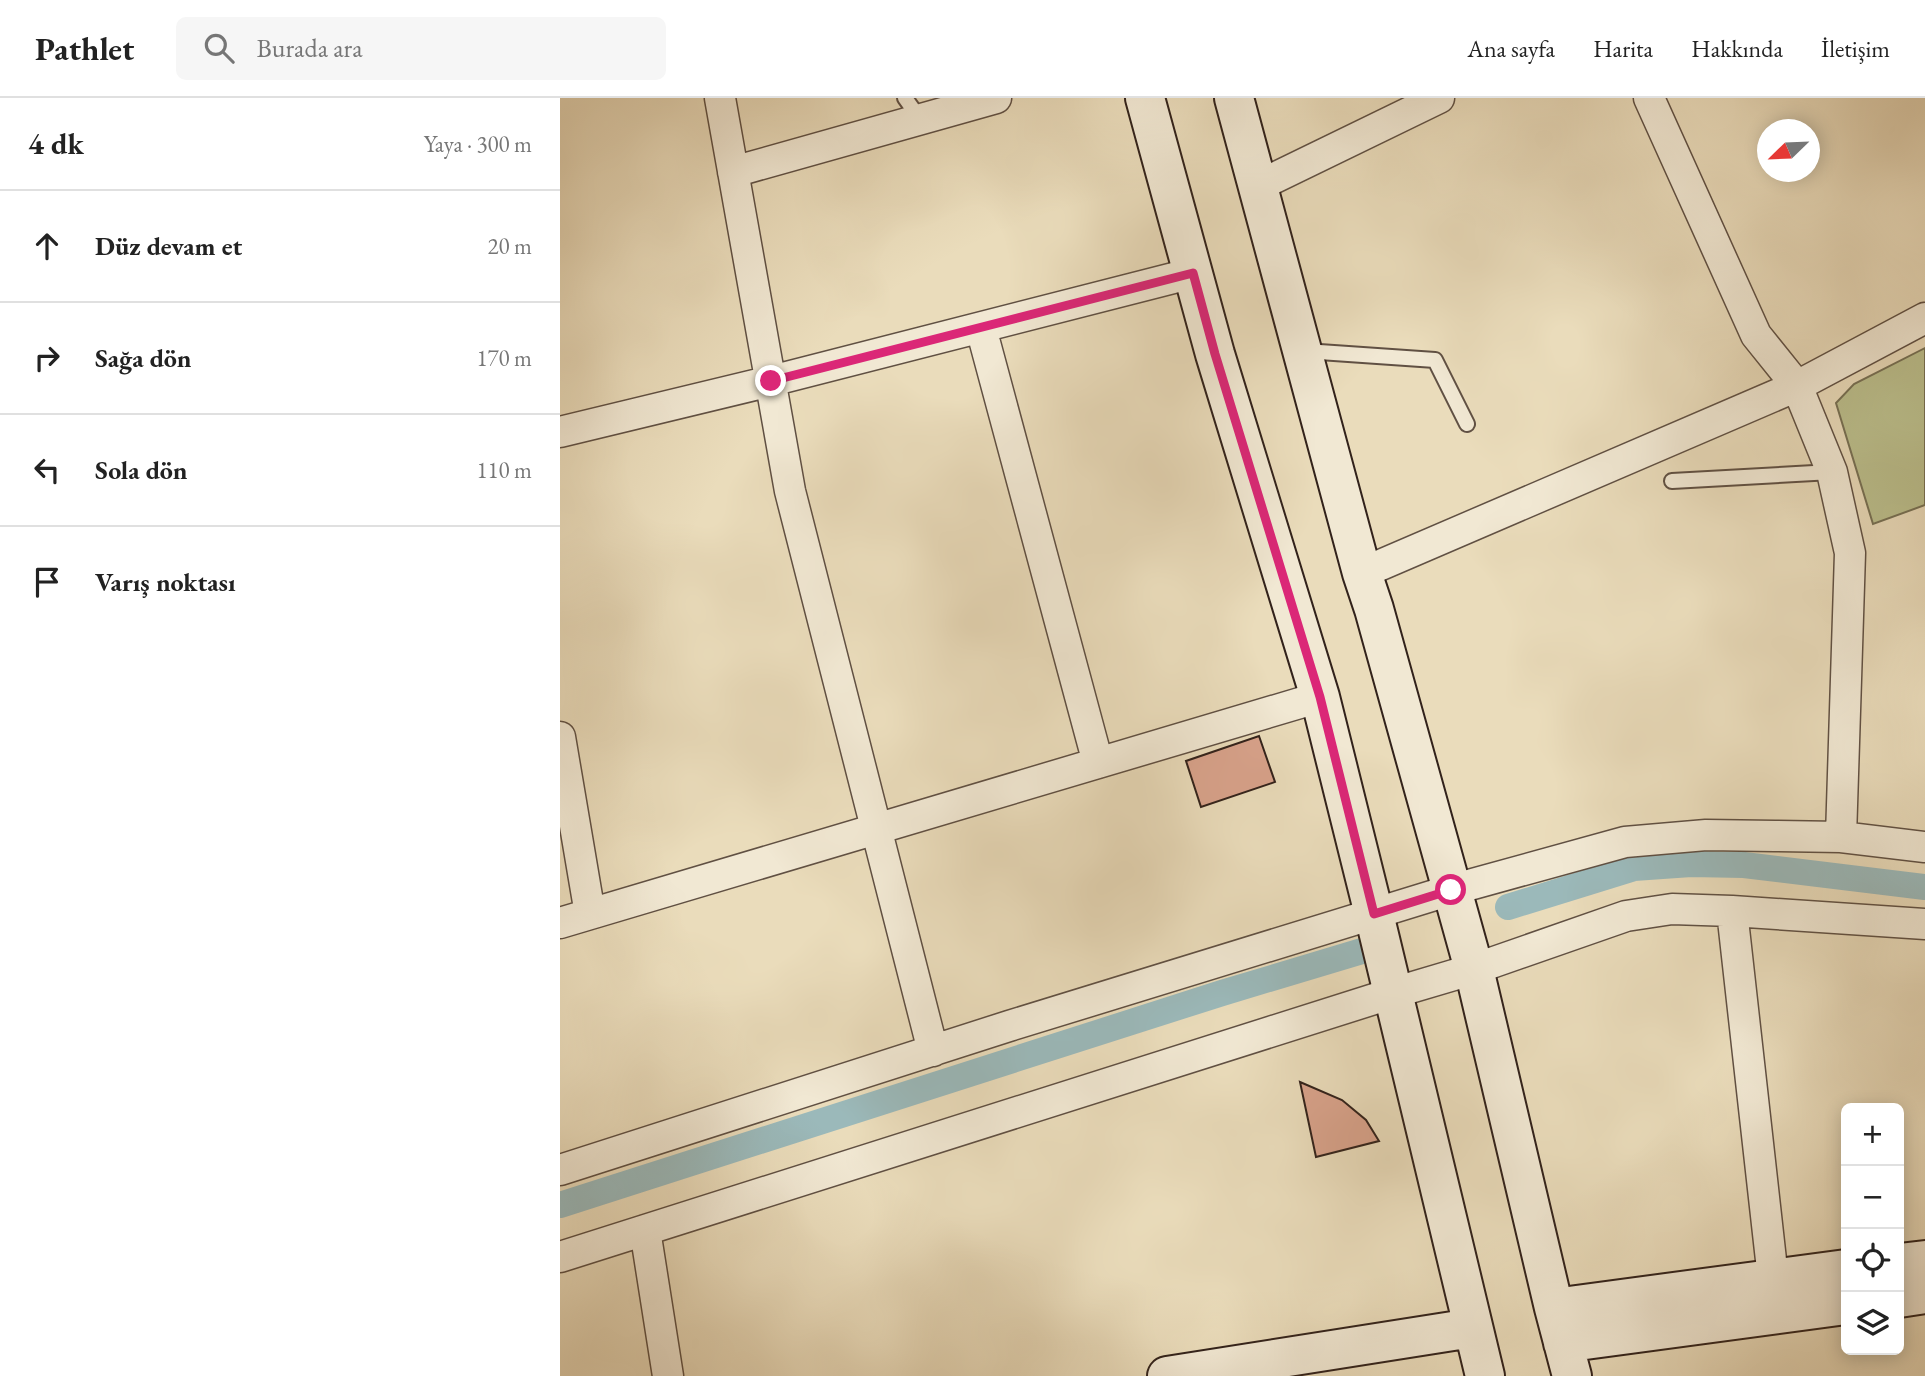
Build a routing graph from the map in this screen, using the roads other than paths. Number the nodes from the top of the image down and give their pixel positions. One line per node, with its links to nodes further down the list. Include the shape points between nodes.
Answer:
1 (720, 98): 8 (street)
2 (996, 98): 7 (street)
3 (1145, 98): 10 (street)
4 (1234, 98): 9 (street)
5 (1439, 98): 9 (street)
6 (1649, 98): 15 (street, via 1756,335)
7 (912, 108): 8 (street)
8 (733, 172): 14 (street)
9 (1258, 186): 13 (street)
10 (1193, 273): 12 (street); 21 (street)
11 (1925, 318): 15 (street)
12 (981, 328): 14 (street); 23 (street)
13 (1302, 351): 16 (lane, via 1435,360); 20 (street)
14 (771, 381): 17 (street); 24 (street, via 790,491)
15 (1797, 386): 18 (street); 20 (street)
16 (1467, 424)
17 (560, 432)
18 (1832, 472): 19 (lane); 25 (street, via 1850,553)
19 (1672, 481)
20 (1362, 573): 27 (street)
21 (1320, 697): 23 (street); 30 (street)
22 (560, 737): 29 (street)
23 (1098, 764): 24 (street)
24 (877, 829): 29 (street); 35 (street)
25 (1840, 836): 26 (street); 27 (street, via 1706,835 1625,842)
26 (1925, 847)
27 (1451, 890): 30 (street); 33 (street)
28 (1732, 911): 32 (street); 33 (street, via 1672,909 1626,916); 42 (street)
29 (590, 914): 31 (street)
30 (1374, 914): 34 (street); 35 (street)
31 (560, 923)
32 (1925, 924)
33 (1474, 969): 34 (street); 47 (street)
34 (1393, 993): 37 (street); 46 (street)
35 (933, 1051): 36 (street)
36 (560, 1169)
37 (645, 1230): 38 (street); 49 (street)
38 (560, 1257)
39 (1925, 1260): 40 (street)
40 (1904, 1262)
41 (1841, 1270): 42 (street)
42 (1773, 1278): 47 (street)
43 (1925, 1294): 44 (street)
44 (1904, 1297)
45 (1841, 1306): 47 (street)
46 (1472, 1328): 48 (street); 50 (street)
47 (1563, 1342)
48 (1473, 1374)
49 (668, 1376)
50 (1167, 1376)

